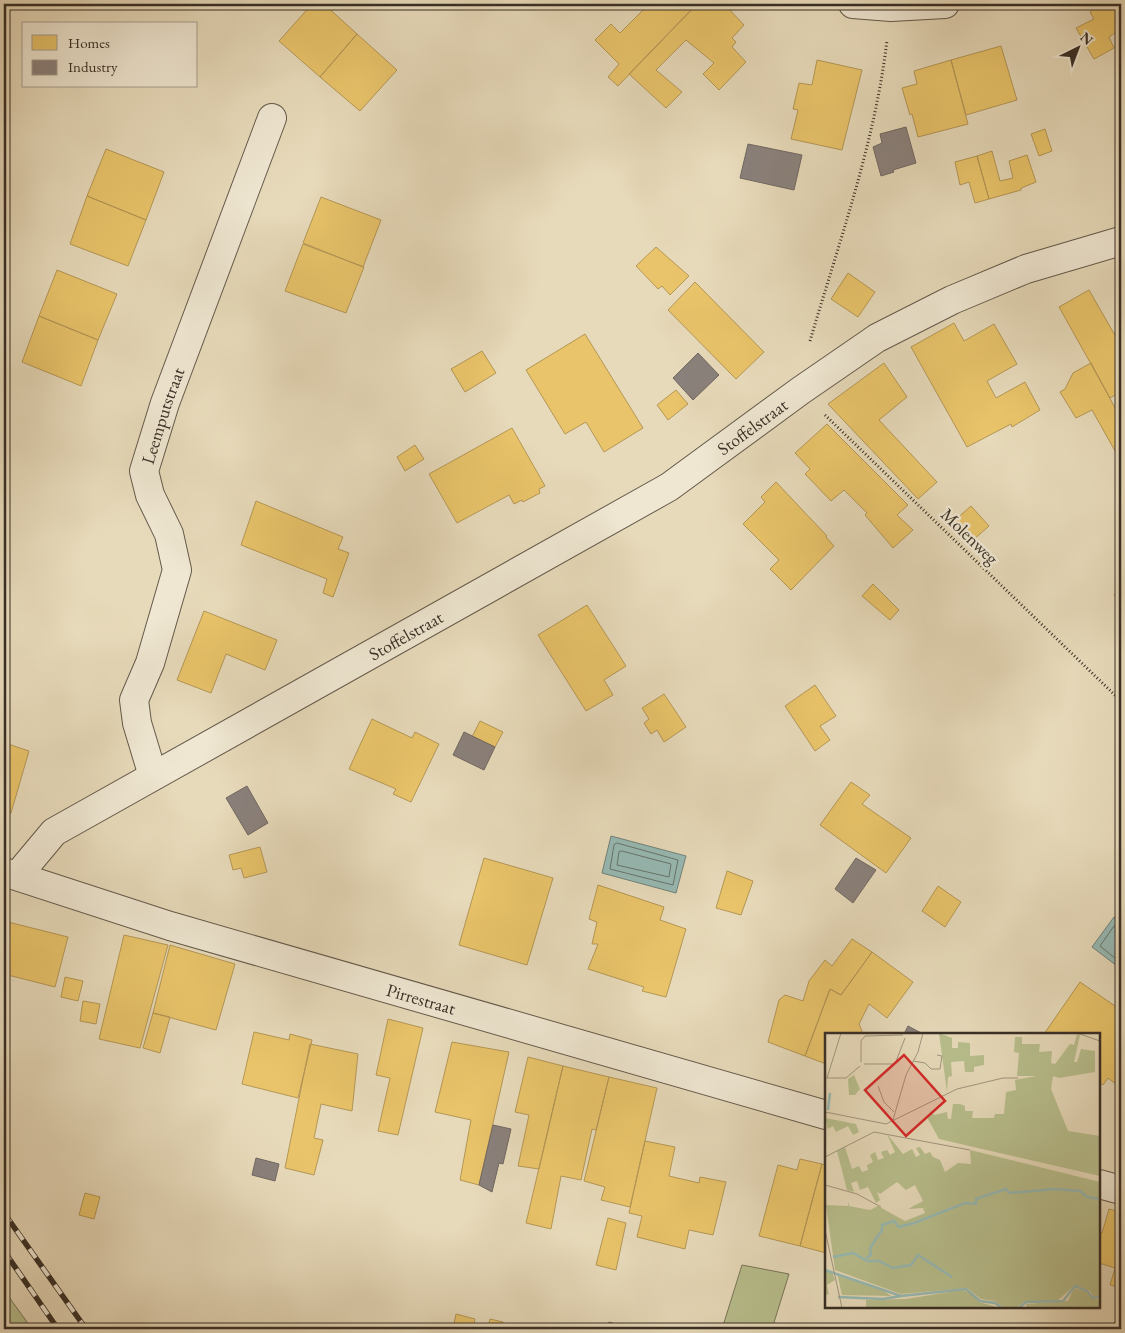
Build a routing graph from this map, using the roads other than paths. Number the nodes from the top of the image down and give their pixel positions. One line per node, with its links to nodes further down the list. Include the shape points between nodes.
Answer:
1 (853, 4): 2 (street, via 891,7)
2 (945, 4)
3 (272, 118): 5 (street, Leemputstraat, via 165,403 144,471 150,495 169,534 177,570 150,663 134,700 137,723)
4 (1121, 241): 5 (street, Stoffelstraat, via 1026,269 952,300 877,338 669,487)
5 (154, 776): 6 (street, Stoffelstraat, via 54,832)
6 (11, 873): 7 (street, Pirrestraat, via 170,926)
7 (825, 1115)
8 (1100, 1184): 9 (street)
9 (1121, 1190)

